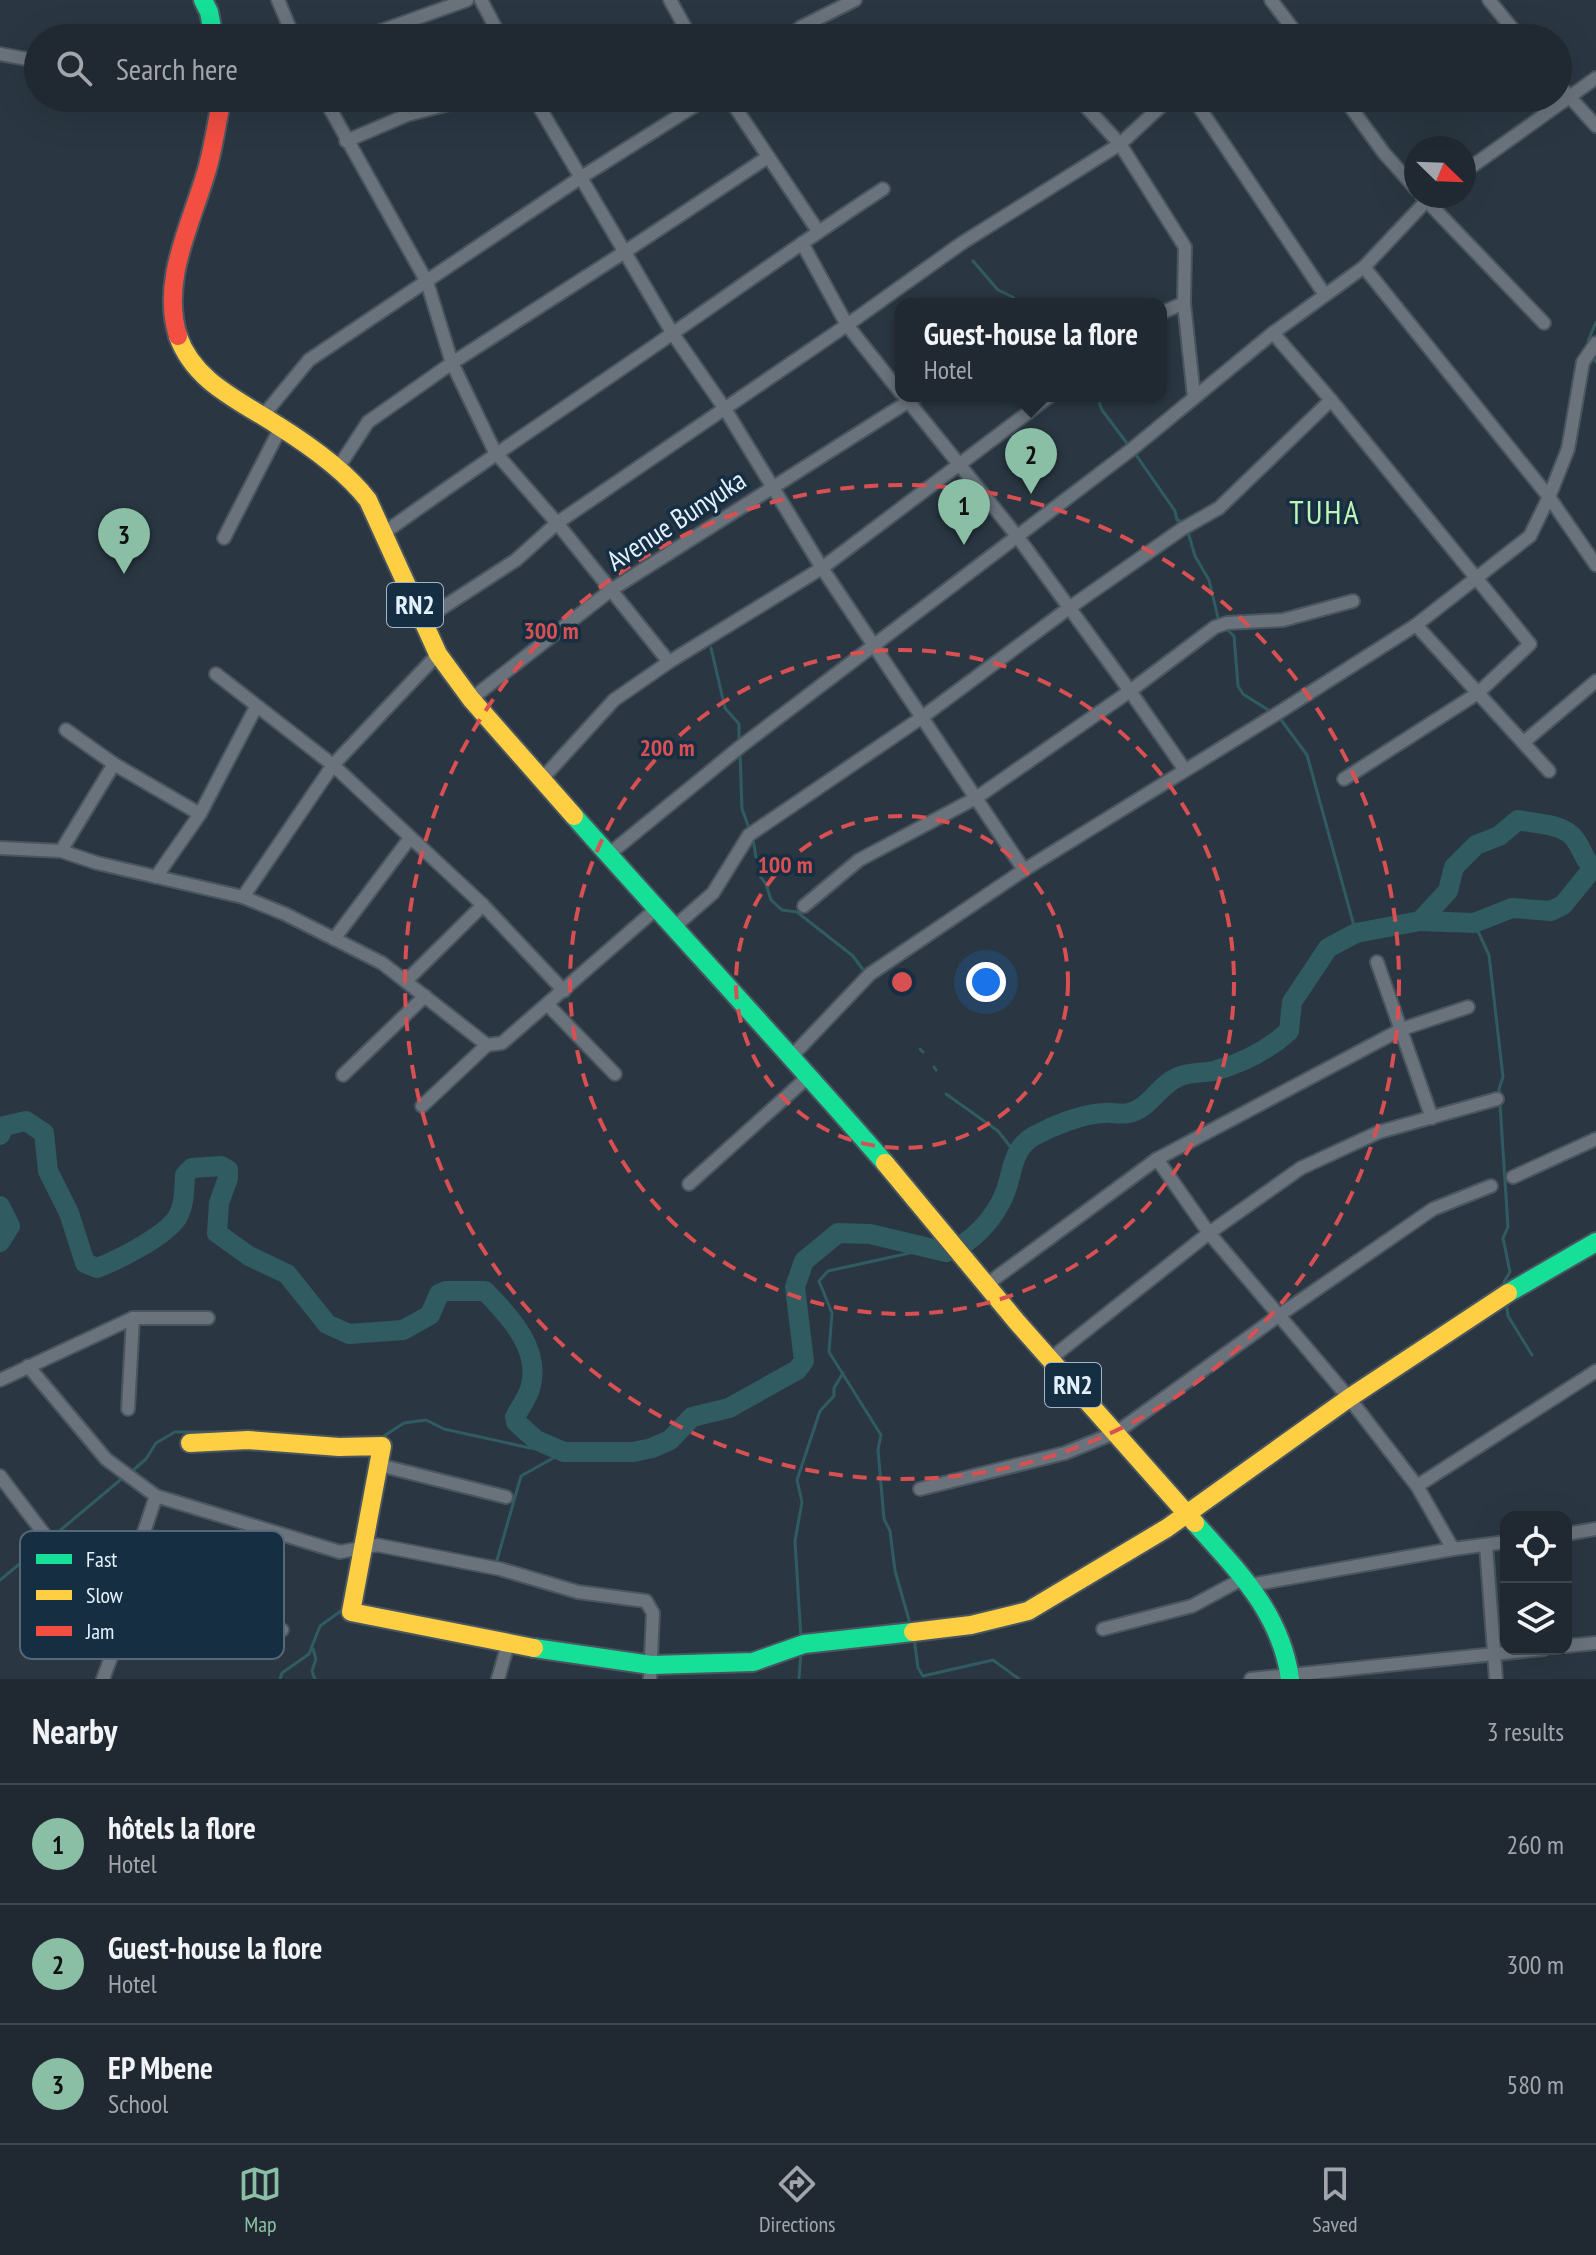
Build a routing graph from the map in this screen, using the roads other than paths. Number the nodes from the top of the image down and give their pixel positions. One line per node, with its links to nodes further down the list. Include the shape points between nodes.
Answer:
1 (203, 0): 9 (main road)
2 (278, 0): 10 (street)
3 (467, 0): 11 (street)
4 (481, 0): 12 (street)
5 (670, 0): 13 (street)
6 (855, 0): 14 (street)
7 (1271, 0): 15 (street)
8 (1489, 0): 16 (street)
9 (211, 24)
10 (288, 24)
11 (400, 24)
12 (494, 24)
13 (683, 24)
14 (807, 24)
15 (1289, 24)
16 (1509, 24)
17 (0, 54): 18 (street)
18 (24, 58)
19 (1596, 78): 20 (street)
20 (1572, 93)
21 (1572, 100): 33 (street)
22 (219, 112): 64 (main road, RN2, via 173,280 172,318 190,361 207,381)
23 (331, 112): 34 (street)
24 (418, 112): 34 (street)
25 (542, 112): 39 (street)
26 (685, 112): 39 (street)
27 (738, 112): 36 (street)
28 (1091, 112): 35 (street)
29 (1155, 112): 35 (street)
30 (1202, 112): 48 (street)
31 (1354, 112): 38 (street)
32 (1546, 112): 37 (street)
33 (1596, 126)
34 (346, 141): 47 (street)
35 (1120, 144): 49 (street, via 1185,247); 52 (street, via 962,243)
36 (768, 157): 43 (street); 45 (street)
37 (1476, 163)
38 (1404, 176)
39 (580, 178): 45 (street); 47 (street)
40 (883, 189): 43 (street)
41 (1416, 208): 46 (street)
42 (1436, 208): 51 (street)
43 (818, 231): 44 (street)
44 (802, 243): 52 (street); 54 (street)
45 (623, 253): 54 (street); 56 (street)
46 (1364, 267): 48 (street); 70 (street)
47 (427, 282): 56 (street); 64 (street, via 309,360)
48 (1325, 295): 53 (street)
49 (1184, 303): 50 (street); 58 (street)
50 (1167, 310)
51 (1544, 323)
52 (847, 325): 57 (street); 63 (street)
53 (1273, 333): 58 (street); 59 (street)
54 (673, 334): 63 (street); 66 (street)
55 (1596, 343): 70 (street, via 1583,362 1568,449)
56 (452, 363): 66 (street); 68 (street, via 368,422)
57 (895, 383)
58 (1194, 397): 73 (street)
59 (1331, 400): 77 (street); 80 (street, via 1219,508)
60 (899, 402): 69 (street, Avenue Bunyuka)
61 (911, 402): 67 (street)
62 (1042, 402): 67 (street)
63 (725, 409): 69 (street); 71 (street)
64 (262, 417): 65 (main road, RN2)
65 (281, 427): 68 (main road, RN2); 74 (street)
66 (495, 452): 71 (street); 72 (street)
67 (959, 465): 73 (street); 76 (street)
68 (338, 468): 72 (main road, RN2, via 368,500)
69 (773, 486): 76 (street); 78 (street, Avenue Bunyuka)
70 (1549, 497): 75 (street); 77 (street, via 1530,536)
71 (557, 523): 78 (street); 81 (street, via 516,560)
72 (384, 533): 81 (main road, RN2)
73 (1017, 536): 80 (street); 83 (street)
74 (224, 538)
75 (1596, 565)
76 (822, 568): 83 (street); 85 (street)
77 (1477, 579): 82 (street); 89 (street, via 1530,644)
78 (611, 590): 85 (street); 90 (street, Avenue Bunyuka)
79 (1353, 601): 88 (street, via 1283,620 1221,625)
80 (1069, 608): 88 (street); 92 (street)
81 (422, 621): 84 (main road, RN2)
82 (1416, 625): 89 (street); 97 (street)
83 (874, 646): 92 (street); 106 (street)
84 (438, 654): 90 (main road, RN2); 96 (street)
85 (669, 662): 99 (street, via 614,700)
86 (216, 674): 91 (street)
87 (1596, 681): 94 (street)
88 (1130, 691): 97 (street); 101 (street)
89 (1478, 693): 94 (street); 100 (street)
90 (471, 699): 99 (main road, RN2)
91 (256, 707): 96 (street); 102 (street)
92 (921, 718): 101 (street); 113 (street, via 752,835 713,893)
93 (66, 730): 95 (street)
94 (1524, 742): 98 (street)
95 (114, 764): 102 (street); 105 (street)
96 (333, 765): 103 (street); 109 (street)
97 (1185, 770): 107 (street)
98 (1549, 771)
99 (542, 779): 106 (main road, RN2)
100 (1344, 779)
101 (976, 798): 107 (street); 111 (street, via 859,860)
102 (200, 814): 108 (street)
103 (410, 838): 110 (street); 114 (street)
104 (0, 848): 105 (street)
105 (61, 851): 108 (street)
106 (608, 855): 112 (main road, RN2)
107 (1024, 870): 123 (street, via 870,974)
108 (156, 877): 109 (street)
109 (243, 897): 114 (street)
110 (483, 905): 116 (street); 117 (street)
111 (804, 906)
112 (656, 909): 113 (main road, RN2); 117 (street)
113 (673, 928): 123 (main road, RN2)
114 (334, 939): 116 (street)
115 (1377, 962): 121 (street)
116 (406, 981): 118 (street)
117 (564, 991): 119 (street)
118 (425, 996): 122 (street); 125 (street)
119 (548, 1005): 122 (street, via 502,1043); 124 (street)
120 (1468, 1007): 121 (street)
121 (1402, 1029): 129 (street); 131 (street)
122 (487, 1045): 128 (street)
123 (792, 1056): 126 (main road, RN2)
124 (615, 1074)
125 (343, 1075)
126 (809, 1076): 133 (street); 137 (main road, RN2)
127 (1497, 1099): 129 (street)
128 (422, 1106)
129 (1432, 1118): 135 (street, via 1379,1132 1301,1168)
130 (1596, 1139): 132 (street)
131 (1157, 1159): 135 (street); 137 (street)
132 (1513, 1177)
133 (689, 1184)
134 (1491, 1186): 138 (street, via 1433,1209)
135 (1209, 1233): 138 (street); 141 (street)
136 (1596, 1242): 145 (main road, via 1506,1294)
137 (986, 1285): 141 (main road, RN2)
138 (1278, 1316): 145 (street); 147 (street)
139 (133, 1318): 140 (street); 142 (street); 146 (street)
140 (208, 1318)
141 (1050, 1359): 147 (main road, RN2)
142 (28, 1366): 144 (street); 153 (street, via 106,1459)
143 (1596, 1371): 151 (street)
144 (0, 1380)
145 (1349, 1398): 151 (street); 155 (main road)
146 (128, 1409)
147 (1117, 1432): 152 (street, via 1065,1453); 155 (main road, RN2)
148 (190, 1443): 149 (main road, via 382,1446)
149 (379, 1465): 154 (street); 164 (main road)
150 (0, 1476): 157 (street)
151 (1417, 1486): 165 (street)
152 (920, 1489)
153 (156, 1496): 158 (street); 159 (street)
154 (506, 1497)
155 (1188, 1512): 166 (main road, RN2); 174 (main road, via 1028,1611 971,1625 800,1645 753,1662)
156 (1596, 1529): 160 (street)
157 (42, 1531)
158 (144, 1531)
159 (271, 1531)
160 (1572, 1533)
161 (284, 1535): 164 (street, via 340,1552)
162 (1500, 1543): 163 (street)
163 (1486, 1545): 165 (street); 172 (street)
164 (365, 1547): 169 (main road, via 351,1612); 174 (street, via 377,1545 500,1569 578,1592 646,1601 653,1613)
165 (1453, 1549): 166 (street)
166 (1247, 1581): 167 (street, via 1192,1606); 175 (main road, RN2, via 1275,1621)
167 (1103, 1629)
168 (1596, 1643): 170 (street)
169 (508, 1644): 174 (main road); 177 (street)
170 (1572, 1645)
171 (1500, 1654): 172 (street)
172 (1494, 1655): 175 (street); 179 (street)
173 (110, 1659): 176 (street)
174 (651, 1672)
175 (1290, 1676): 178 (street)
176 (103, 1679)
177 (498, 1679)
178 (1251, 1679)
179 (1496, 1679)

